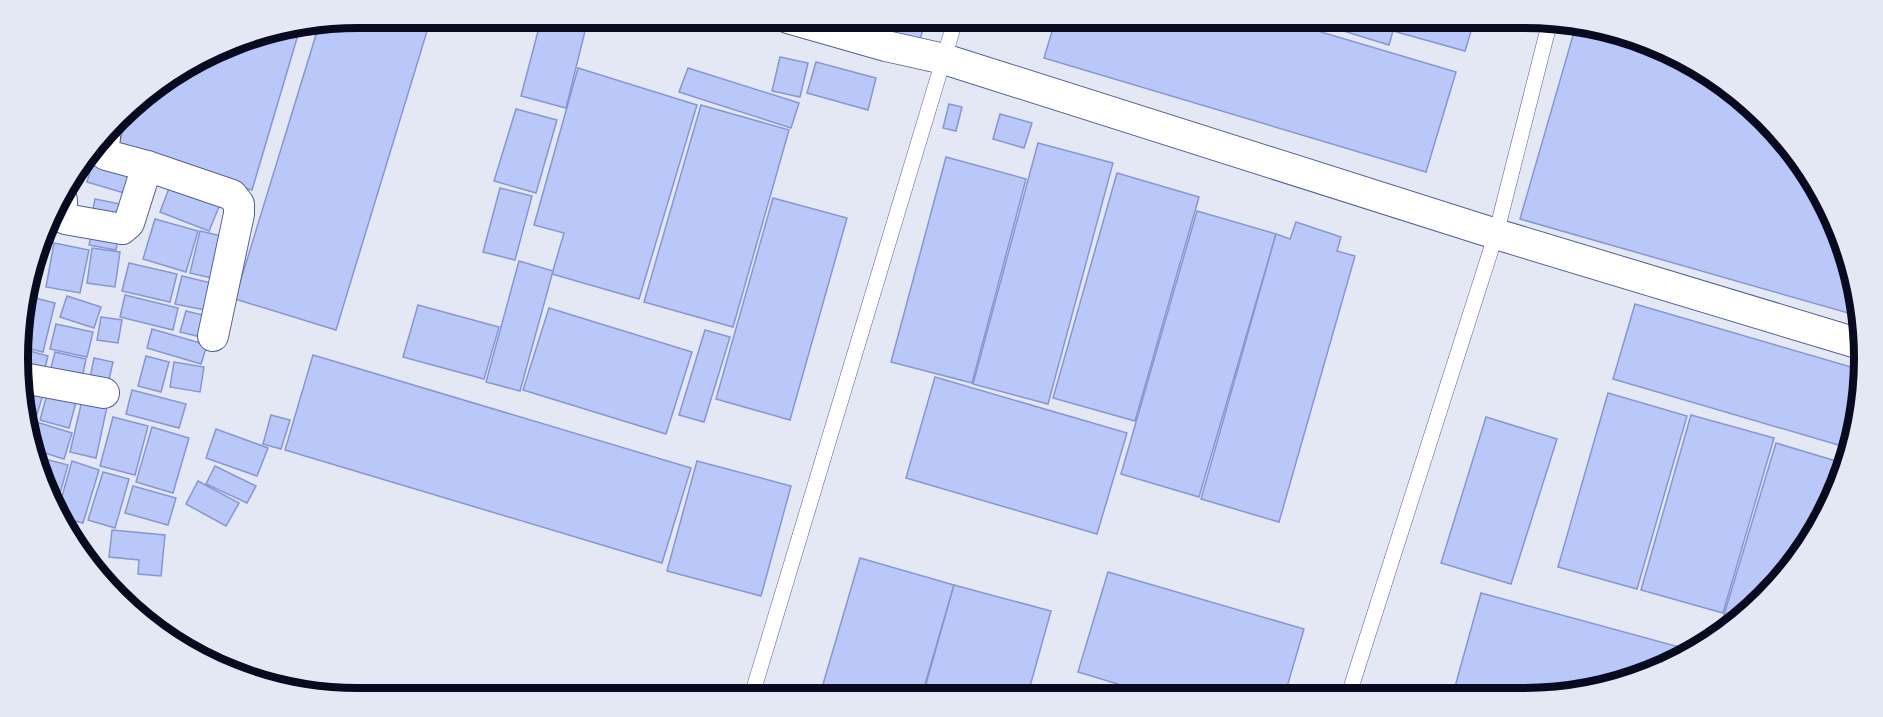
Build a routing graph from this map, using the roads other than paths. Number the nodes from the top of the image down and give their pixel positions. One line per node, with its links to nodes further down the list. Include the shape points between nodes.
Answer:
1 (823, 28): 4 (street)
2 (953, 28): 4 (lane)
3 (1548, 29): 8 (lane)
4 (944, 59): 8 (street); 13 (lane)
5 (104, 149): 6 (street, via 106,155)
6 (147, 166): 7 (street, via 129,223 122,229 65,219); 9 (street, via 232,195 239,204)
7 (62, 215)
8 (1496, 234): 10 (street); 14 (lane)
9 (213, 336)
10 (1854, 342)
11 (29, 379): 12 (street)
12 (104, 393)
13 (754, 688)
14 (1351, 688)

